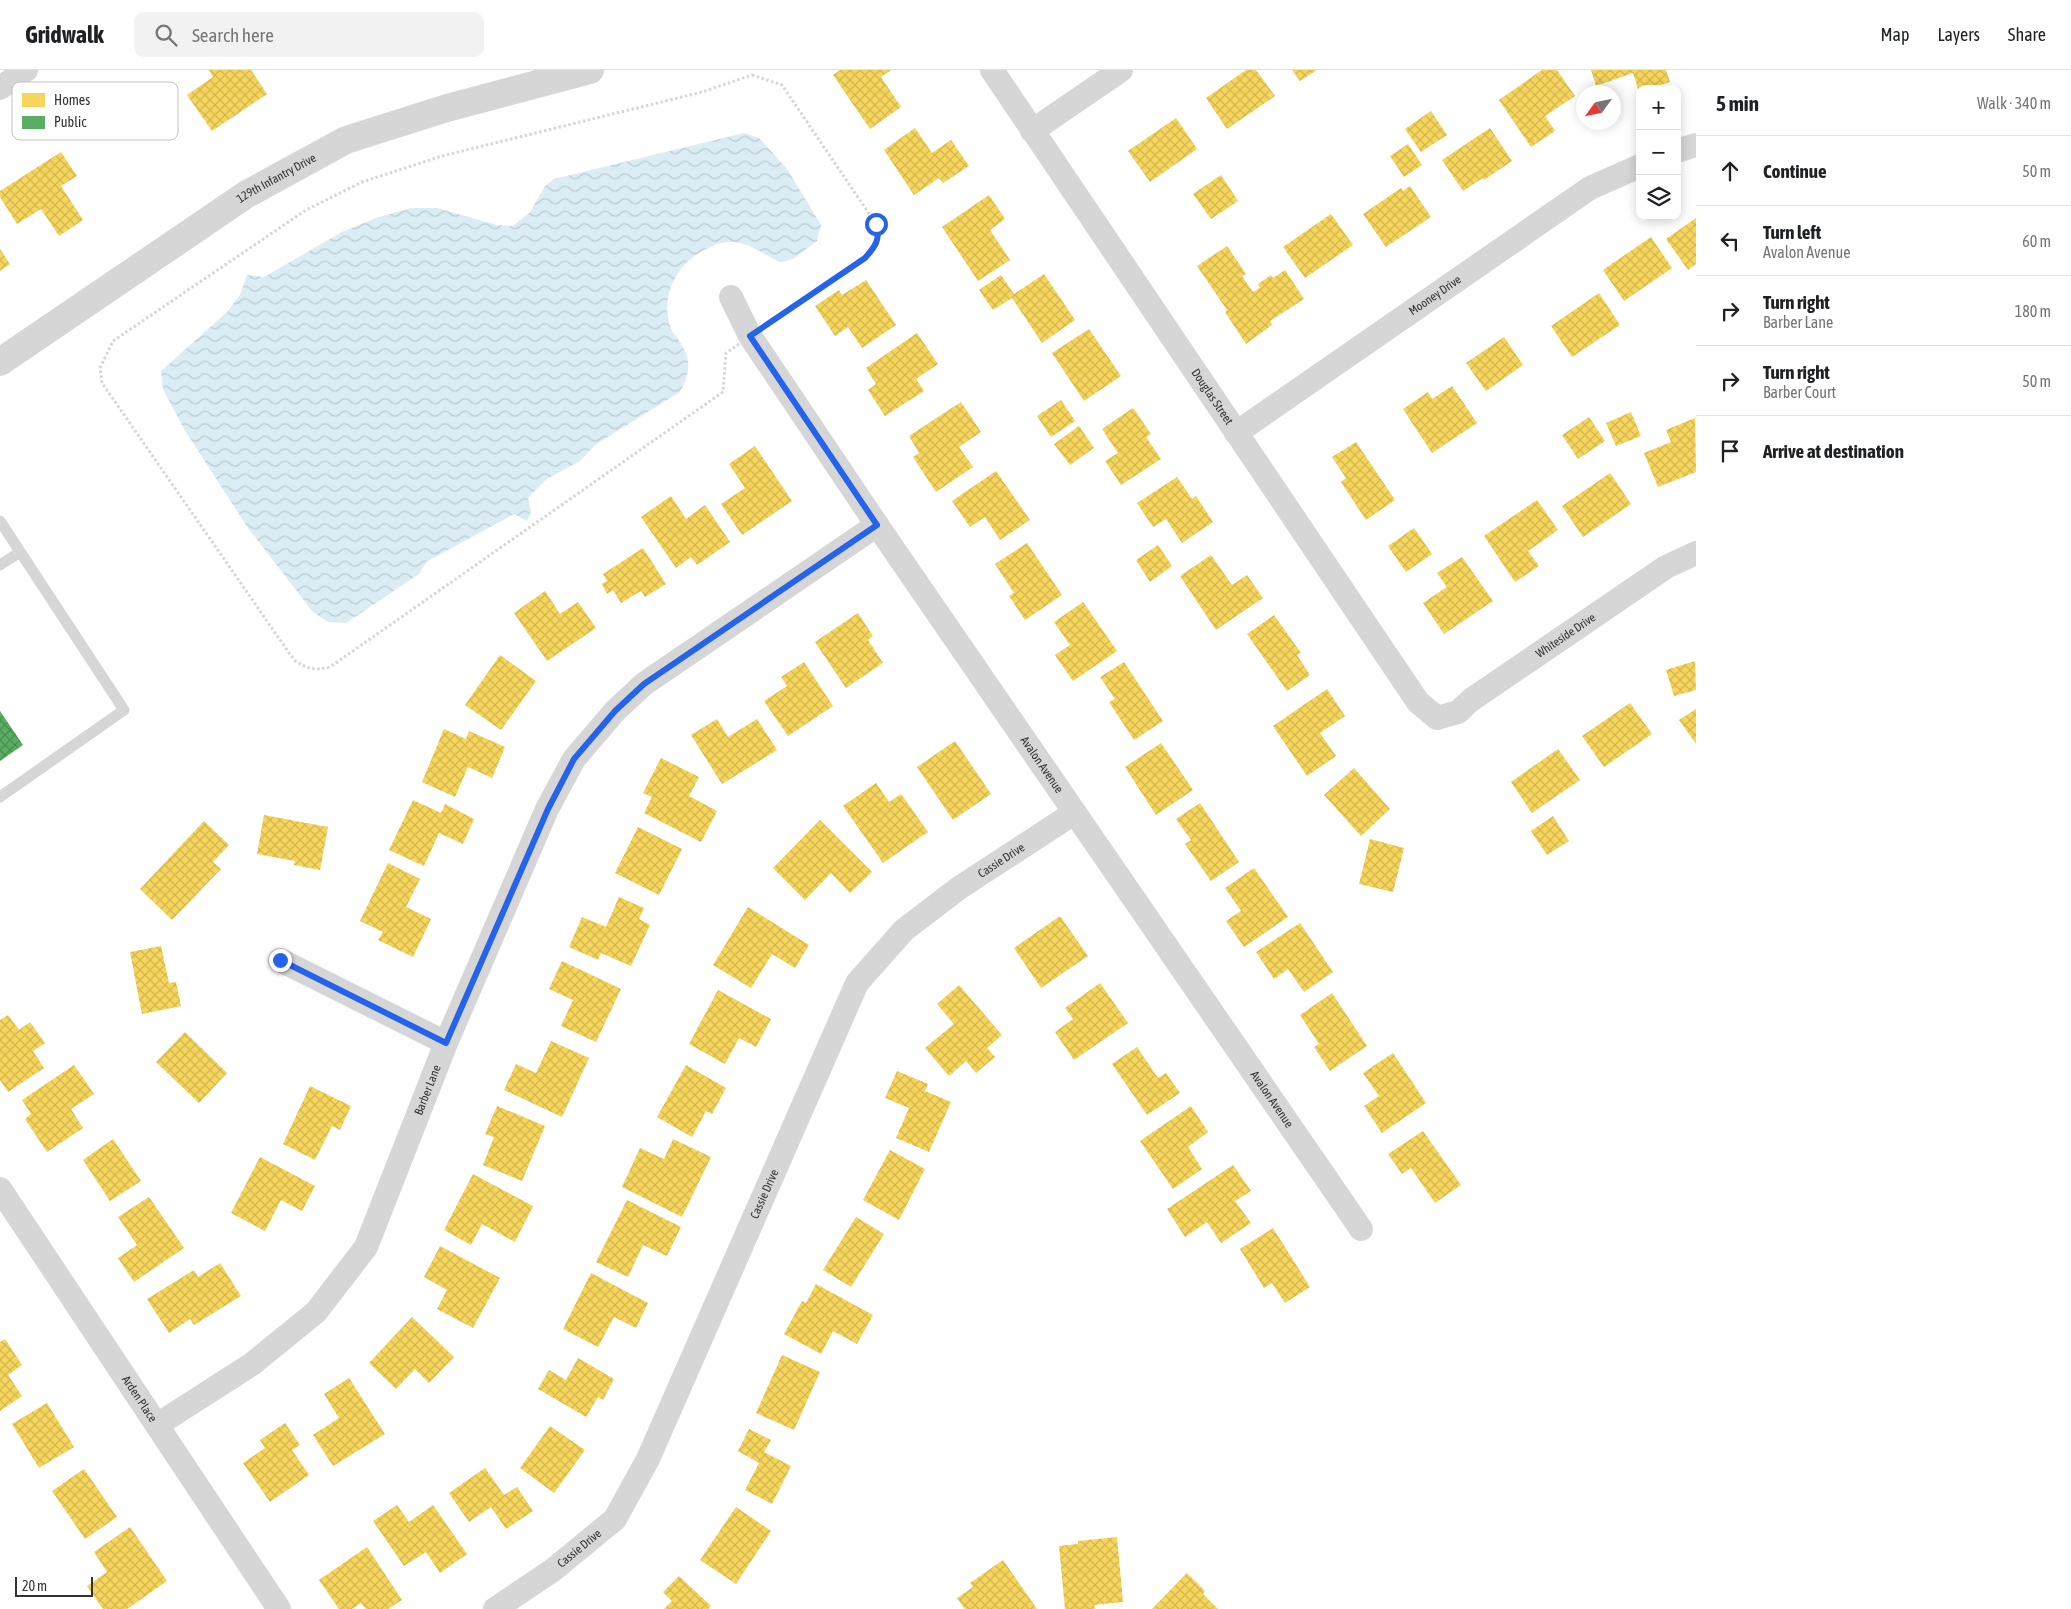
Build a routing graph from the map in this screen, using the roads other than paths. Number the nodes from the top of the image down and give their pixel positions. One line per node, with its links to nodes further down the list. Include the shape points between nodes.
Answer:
1 (26, 70): 5 (street)
2 (590, 70): 11 (street, 129th Infantry Drive, via 447,108 346,140 247,194)
3 (992, 70): 6 (street, Douglas Street)
4 (1121, 70): 6 (street)
5 (0, 88)
6 (1032, 131): 12 (street, Douglas Street)
7 (1696, 145): 8 (street)
8 (1681, 150)
9 (1636, 168): 12 (street, Mooney Drive, via 1590,188)
10 (730, 297): 14 (street, Avalon Avenue, via 750,336)
11 (0, 362)
12 (1236, 433): 18 (street, Douglas Street, via 1418,702)
13 (0, 521): 15 (lane)
14 (877, 525): 20 (street, Avalon Avenue); 22 (street, Barber Lane, via 644,684 615,711 574,759 548,809)
15 (20, 552): 17 (lane); 19 (lane, via 124,710)
16 (1696, 553): 18 (street, Whiteside Drive, via 1666,567 1458,712)
17 (0, 565)
18 (1437, 718)
19 (0, 796)
20 (1074, 813): 24 (street, Avalon Avenue); 27 (street, Cassie Drive, via 959,888 904,930 857,984 648,1459 615,1519 553,1570)
21 (280, 960): 22 (street)
22 (446, 1043): 25 (street, Barber Lane, via 366,1246 316,1312 252,1364)
23 (0, 1189): 25 (street, Arden Place)
24 (1361, 1229)
25 (157, 1425): 26 (street, Arden Place)
26 (278, 1609)
27 (495, 1609)

